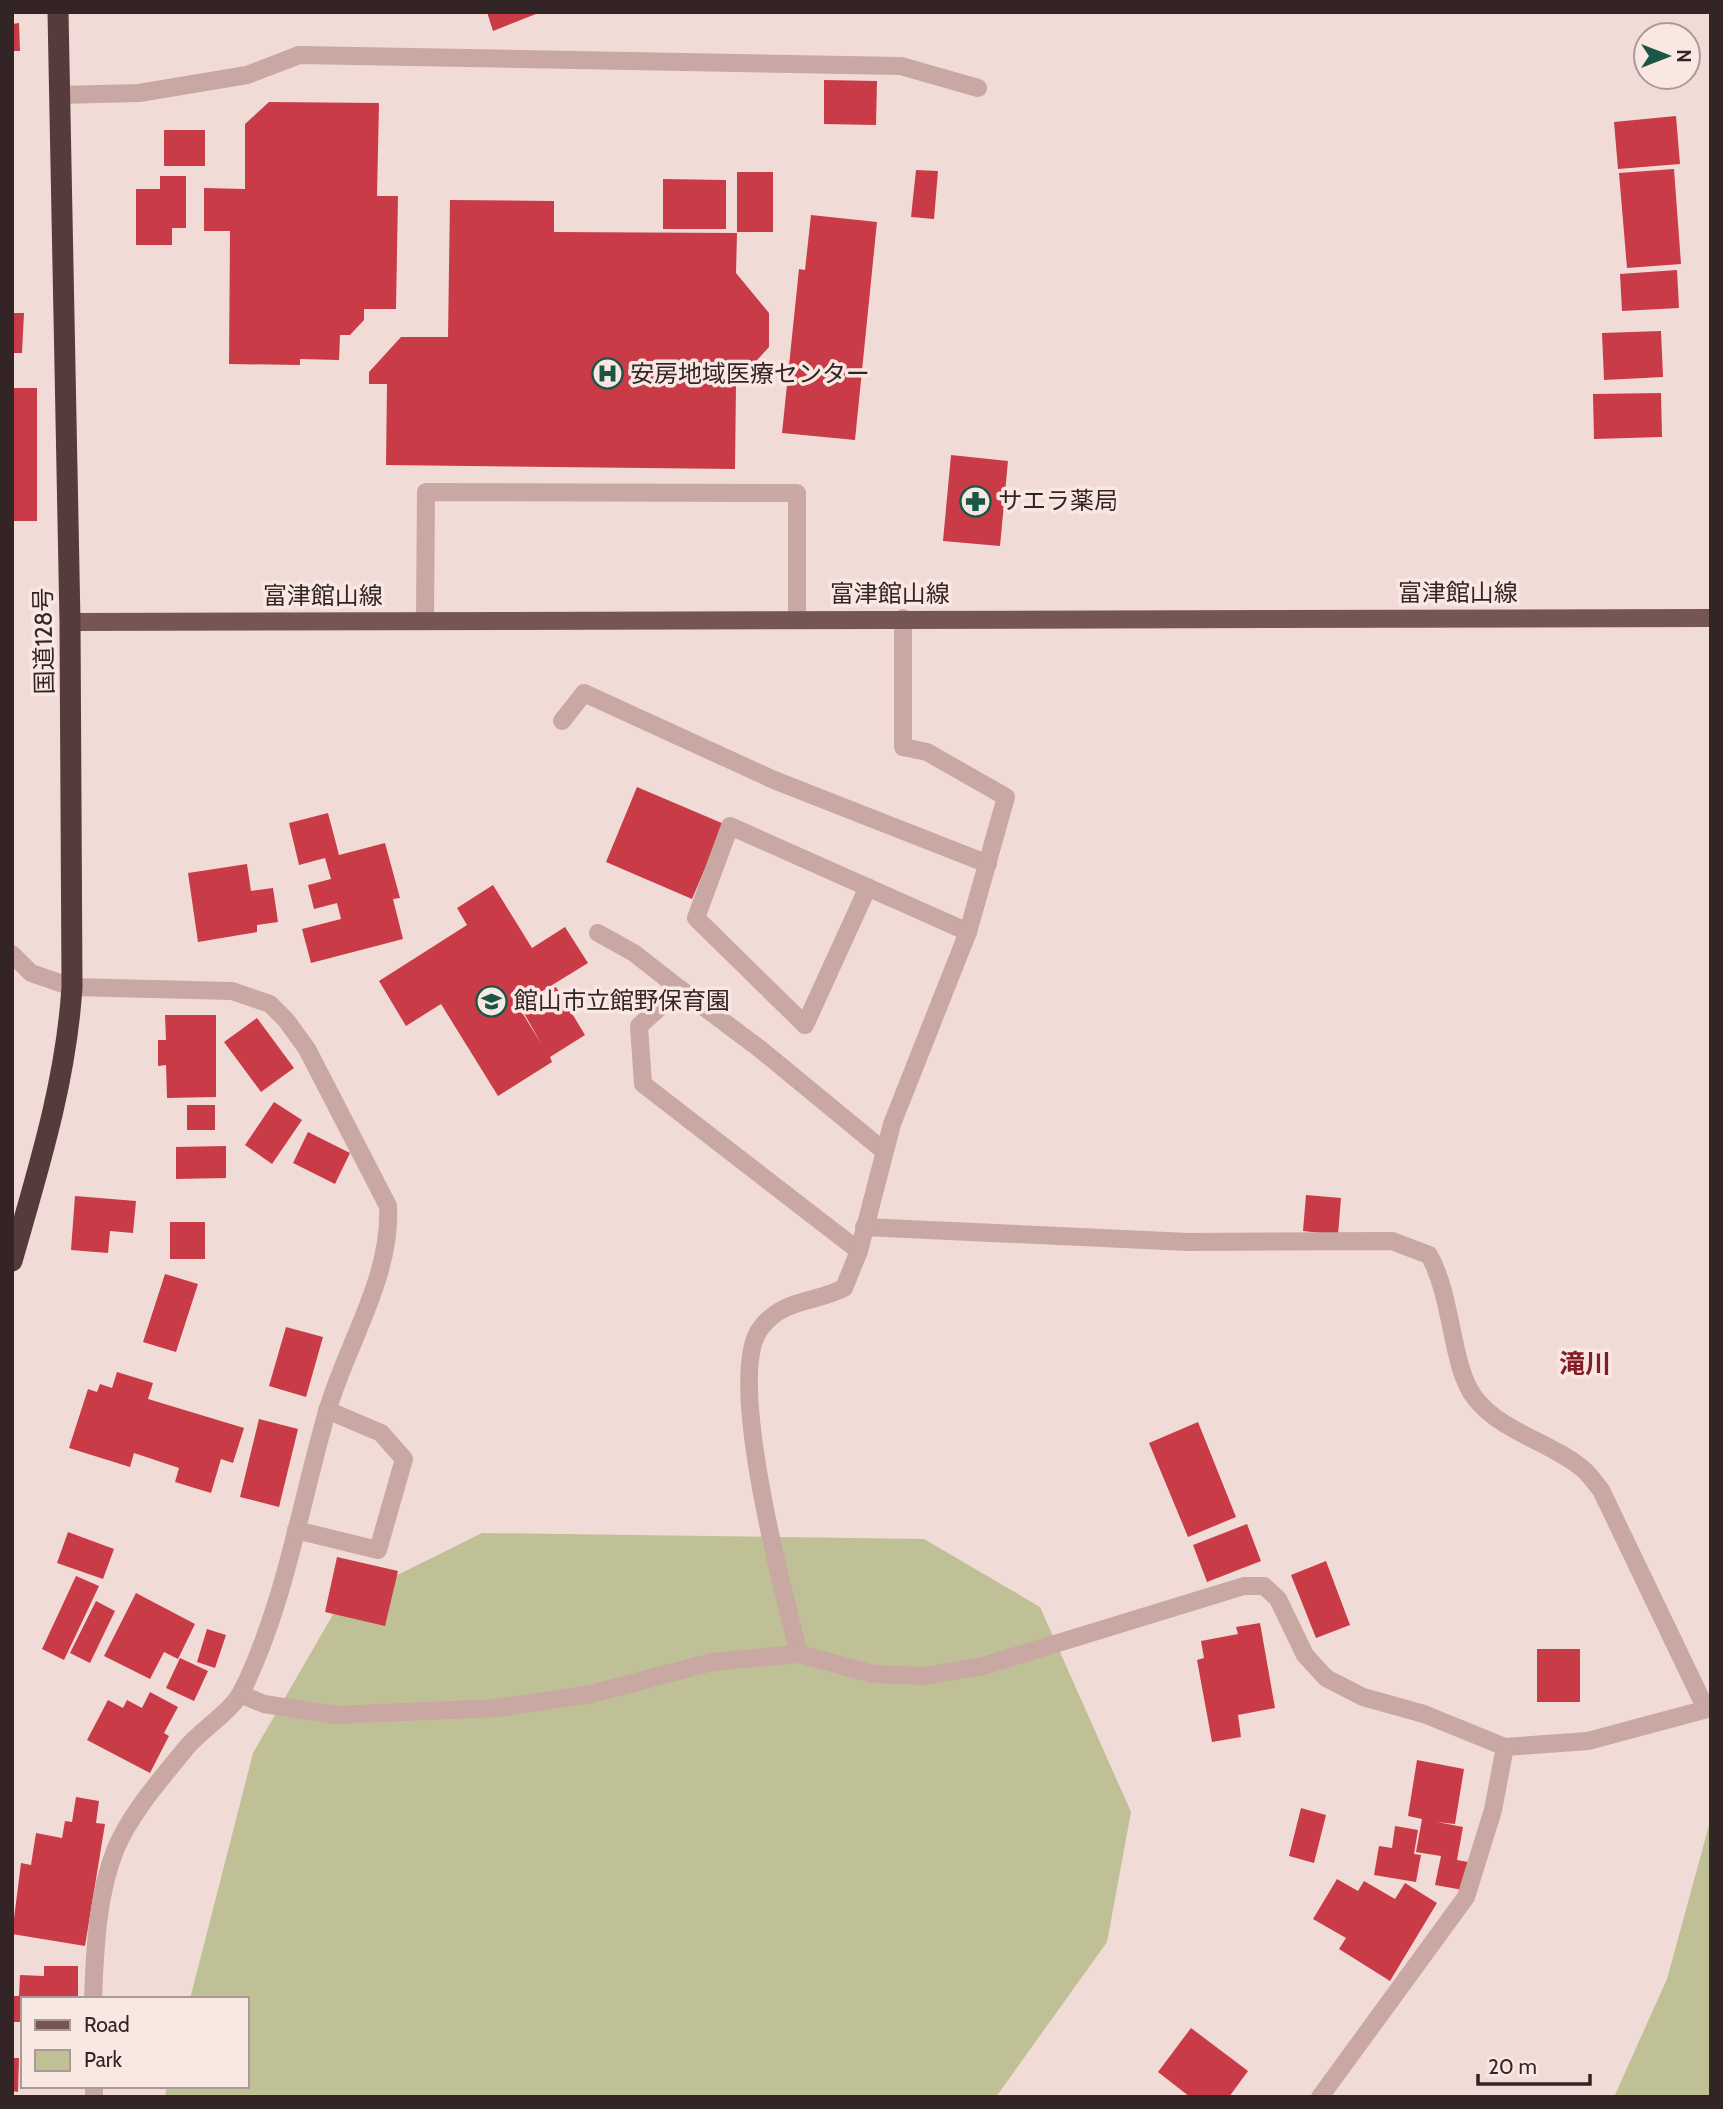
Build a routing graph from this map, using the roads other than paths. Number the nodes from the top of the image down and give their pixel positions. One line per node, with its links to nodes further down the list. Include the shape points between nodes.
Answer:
1 (58, 12): 3 (highway, 国道128号)
2 (978, 88): 3 (street, via 901,66 299,55 247,75 139,93)
3 (59, 95): 8 (highway, 国道128号)
4 (797, 618): 5 (main road, 富津館山線); 7 (main road, 富津館山線); 7 (street, via 797,493 426,492)
5 (903, 618): 6 (main road, 富津館山線); 10 (street, via 903,747 927,752 1006,797)
6 (1711, 618)
7 (425, 620): 8 (main road, 富津館山線)
8 (70, 622): 15 (highway, 国道128号)
9 (562, 721): 10 (street, via 584,693 775,780)
10 (988, 864): 12 (street)
11 (868, 887): 11 (street, via 730,826 696,918 805,1025); 12 (street)
12 (968, 932): 17 (street)
13 (598, 933): 16 (street, via 635,953)
14 (12, 954): 15 (street, via 32,973)
15 (72, 987): 20 (highway, 国道128号, via 69,1037 49,1134); 21 (street, via 232,991 270,1004 307,1049 388,1206 390,1234)
16 (680, 989): 17 (street); 19 (street, via 639,1026 643,1084)
17 (884, 1150): 18 (street)
18 (864, 1227): 19 (street); 25 (street, via 1188,1242 1392,1241 1429,1255 1441,1276 1464,1375 1475,1398 1498,1418 1583,1469 1601,1490)
19 (859, 1251): 23 (street, via 844,1287 782,1307 758,1331 750,1357 750,1400 771,1543)
20 (12, 1261)
21 (327, 1410): 22 (street); 22 (street, via 381,1433 404,1459 378,1550)
22 (296, 1530): 24 (street, via 268,1626)
23 (799, 1654): 24 (street, via 712,1662 591,1694 498,1708 335,1715 264,1704); 26 (street, via 873,1674 924,1676 983,1665 1244,1586 1264,1586 1278,1598 1305,1655 1326,1678 1363,1697 1424,1714)
24 (240, 1694): 27 (street, via 197,1735 150,1793 117,1847 96,1925)
25 (1708, 1708): 26 (street, via 1588,1741)
26 (1504, 1747): 28 (street, via 1493,1810 1466,1897)
27 (93, 1997)
28 (1321, 2097)

